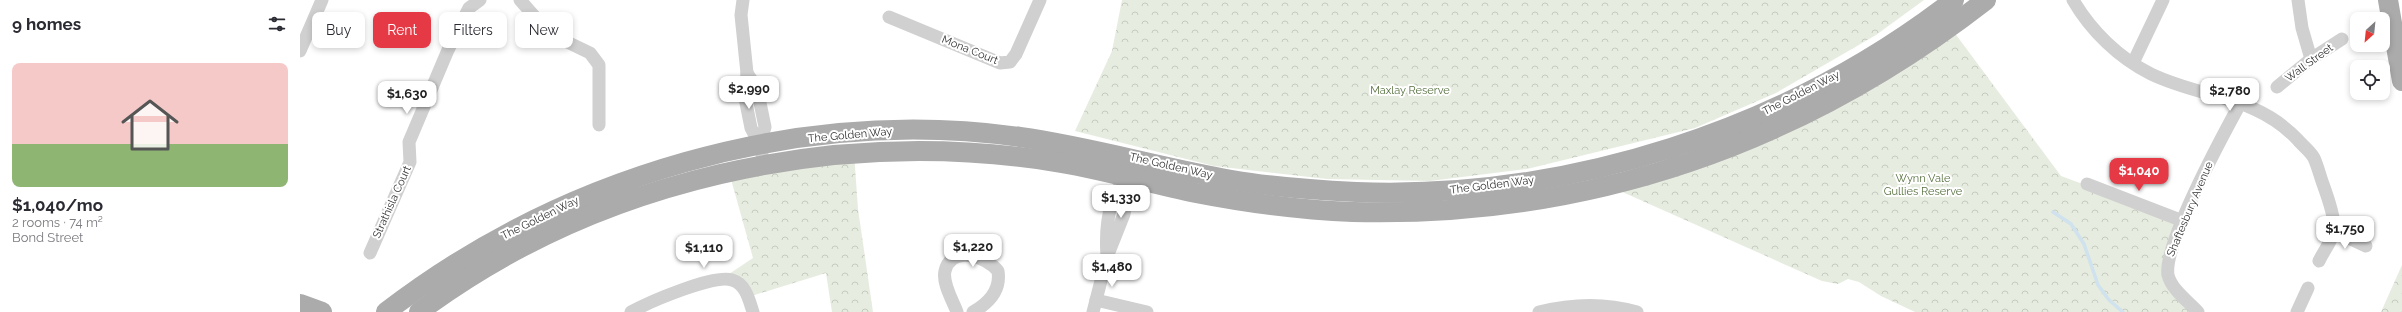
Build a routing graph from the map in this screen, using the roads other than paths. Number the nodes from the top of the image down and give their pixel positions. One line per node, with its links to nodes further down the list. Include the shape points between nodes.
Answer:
1 (322, 0): 16 (street)
2 (480, 0): 29 (street, Strathisla Court, via 469,8 448,50 409,142 410,162)
3 (520, 0): 22 (street, via 542,25 563,40 590,53 599,65)
4 (743, 0): 23 (street, via 741,15 747,73 757,88 764,122)
5 (1040, 0): 14 (street, Mona Court, via 1010,62 1000,63)
6 (1954, 0): 24 (main road, The Golden Way, via 1880,52 1765,112 1703,137 1642,157 1563,175 1451,190 1351,192)
7 (1986, 0): 24 (main road, The Golden Way, via 1950,28 1866,83 1813,111 1701,159 1588,191 1468,208 1350,212 1195,193)
8 (2063, 0): 13 (street)
9 (2073, 0): 13 (street)
10 (2163, 0): 18 (street)
11 (2298, 0): 17 (street, via 2302,28)
12 (2388, 0): 19 (main road)
13 (2080, 12): 18 (street, via 2116,51)
14 (890, 17)
15 (2342, 39): 17 (street, Wall Street)
16 (300, 51)
17 (2311, 59): 20 (street, Wall Street)
18 (2133, 64): 21 (street, via 2152,74)
19 (2402, 81)
20 (2277, 86)
21 (2241, 102): 26 (street, Shaftesbury Avenue); 27 (street, via 2263,112 2287,128 2314,157 2329,201)
22 (599, 125)
23 (762, 155): 24 (main road, The Golden Way, via 941,151); 36 (main road, The Golden Way, via 710,156 581,198 480,249); 37 (main road, The Golden Way, via 588,217 478,273)
24 (1129, 167): 33 (street, via 1119,185 1111,210 1106,233 1107,257)
25 (2087, 184): 26 (street)
26 (2183, 221): 45 (street, Shaftesbury Avenue, via 2170,250 2168,276)
27 (2334, 231): 28 (street); 30 (street)
28 (2366, 246)
29 (370, 253)
30 (2319, 261)
31 (2308, 288): 46 (street)
32 (300, 304): 35 (main road)
33 (1095, 306): 42 (street)
34 (1608, 309): 43 (street, via 1554,308); 44 (street)
35 (322, 312)
36 (386, 312)
37 (419, 312)
38 (631, 312): 39 (street, via 705,282 723,278 732,280 743,288)
39 (753, 312)
40 (957, 312): 41 (street, via 945,282 944,272 952,259 964,255 984,259 998,271 997,285 988,303)
41 (973, 312)
42 (1147, 312)
43 (1539, 312)
44 (1637, 312)
45 (2198, 312)
46 (2297, 312)

